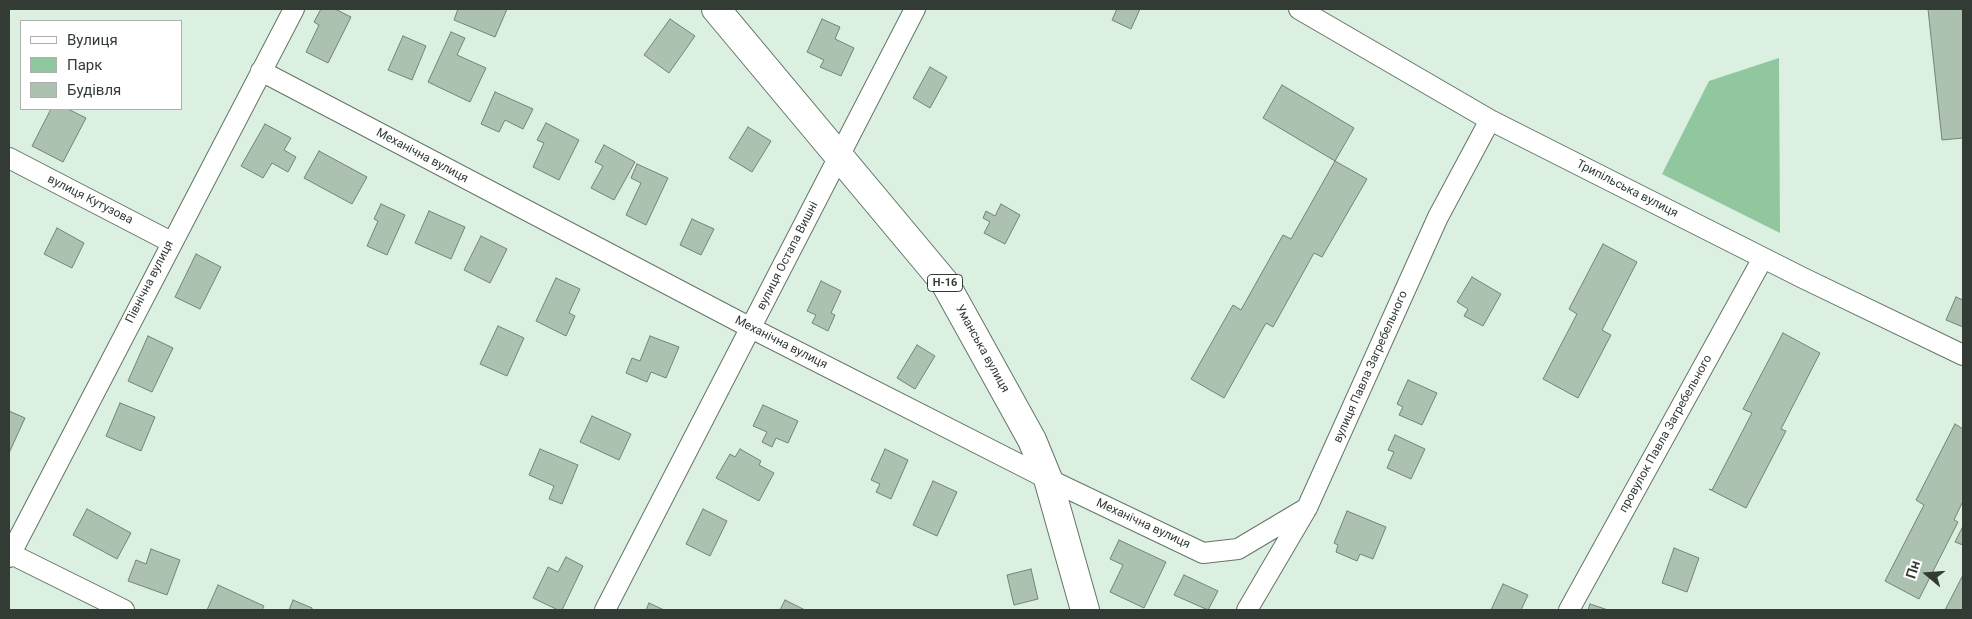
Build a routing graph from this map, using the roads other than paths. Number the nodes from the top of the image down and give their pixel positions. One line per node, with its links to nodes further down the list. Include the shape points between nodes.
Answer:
1 (294, 9): 5 (street, Північна вулиця)
2 (716, 9): 7 (main road, Уманська вулиця / Н-16)
3 (915, 9): 7 (street, вулиця Остапа Вишні)
4 (1299, 9): 6 (street, Трипільська вулиця)
5 (261, 72): 9 (street, Північна вулиця); 11 (street, Механічна вулиця)
6 (1490, 120): 10 (street, Трипільська вулиця); 14 (street, вулиця Павла Загребельного, via 1438,217)
7 (840, 155): 11 (street, вулиця Остапа Вишні); 13 (main road, Уманська вулиця / Н-16, via 945,283 1032,440)
8 (9, 158): 9 (street, вулиця Кутузова)
9 (171, 242): 15 (street, Північна вулиця)
10 (1763, 258): 12 (street, Трипільська вулиця); 20 (street, провулок Павла Загребельного)
11 (751, 328): 13 (street, Механічна вулиця); 17 (street, вулиця Остапа Вишні)
12 (1963, 355)
13 (1048, 479): 14 (street, Механічна вулиця, via 1203,553 1238,549); 18 (main road, Уманська вулиця / Н-16)
14 (1307, 508): 19 (street, вулиця Павла Загребельного)
15 (9, 555): 16 (street)
16 (124, 610)
17 (605, 610)
18 (1085, 610)
19 (1247, 610)
20 (1569, 610)

